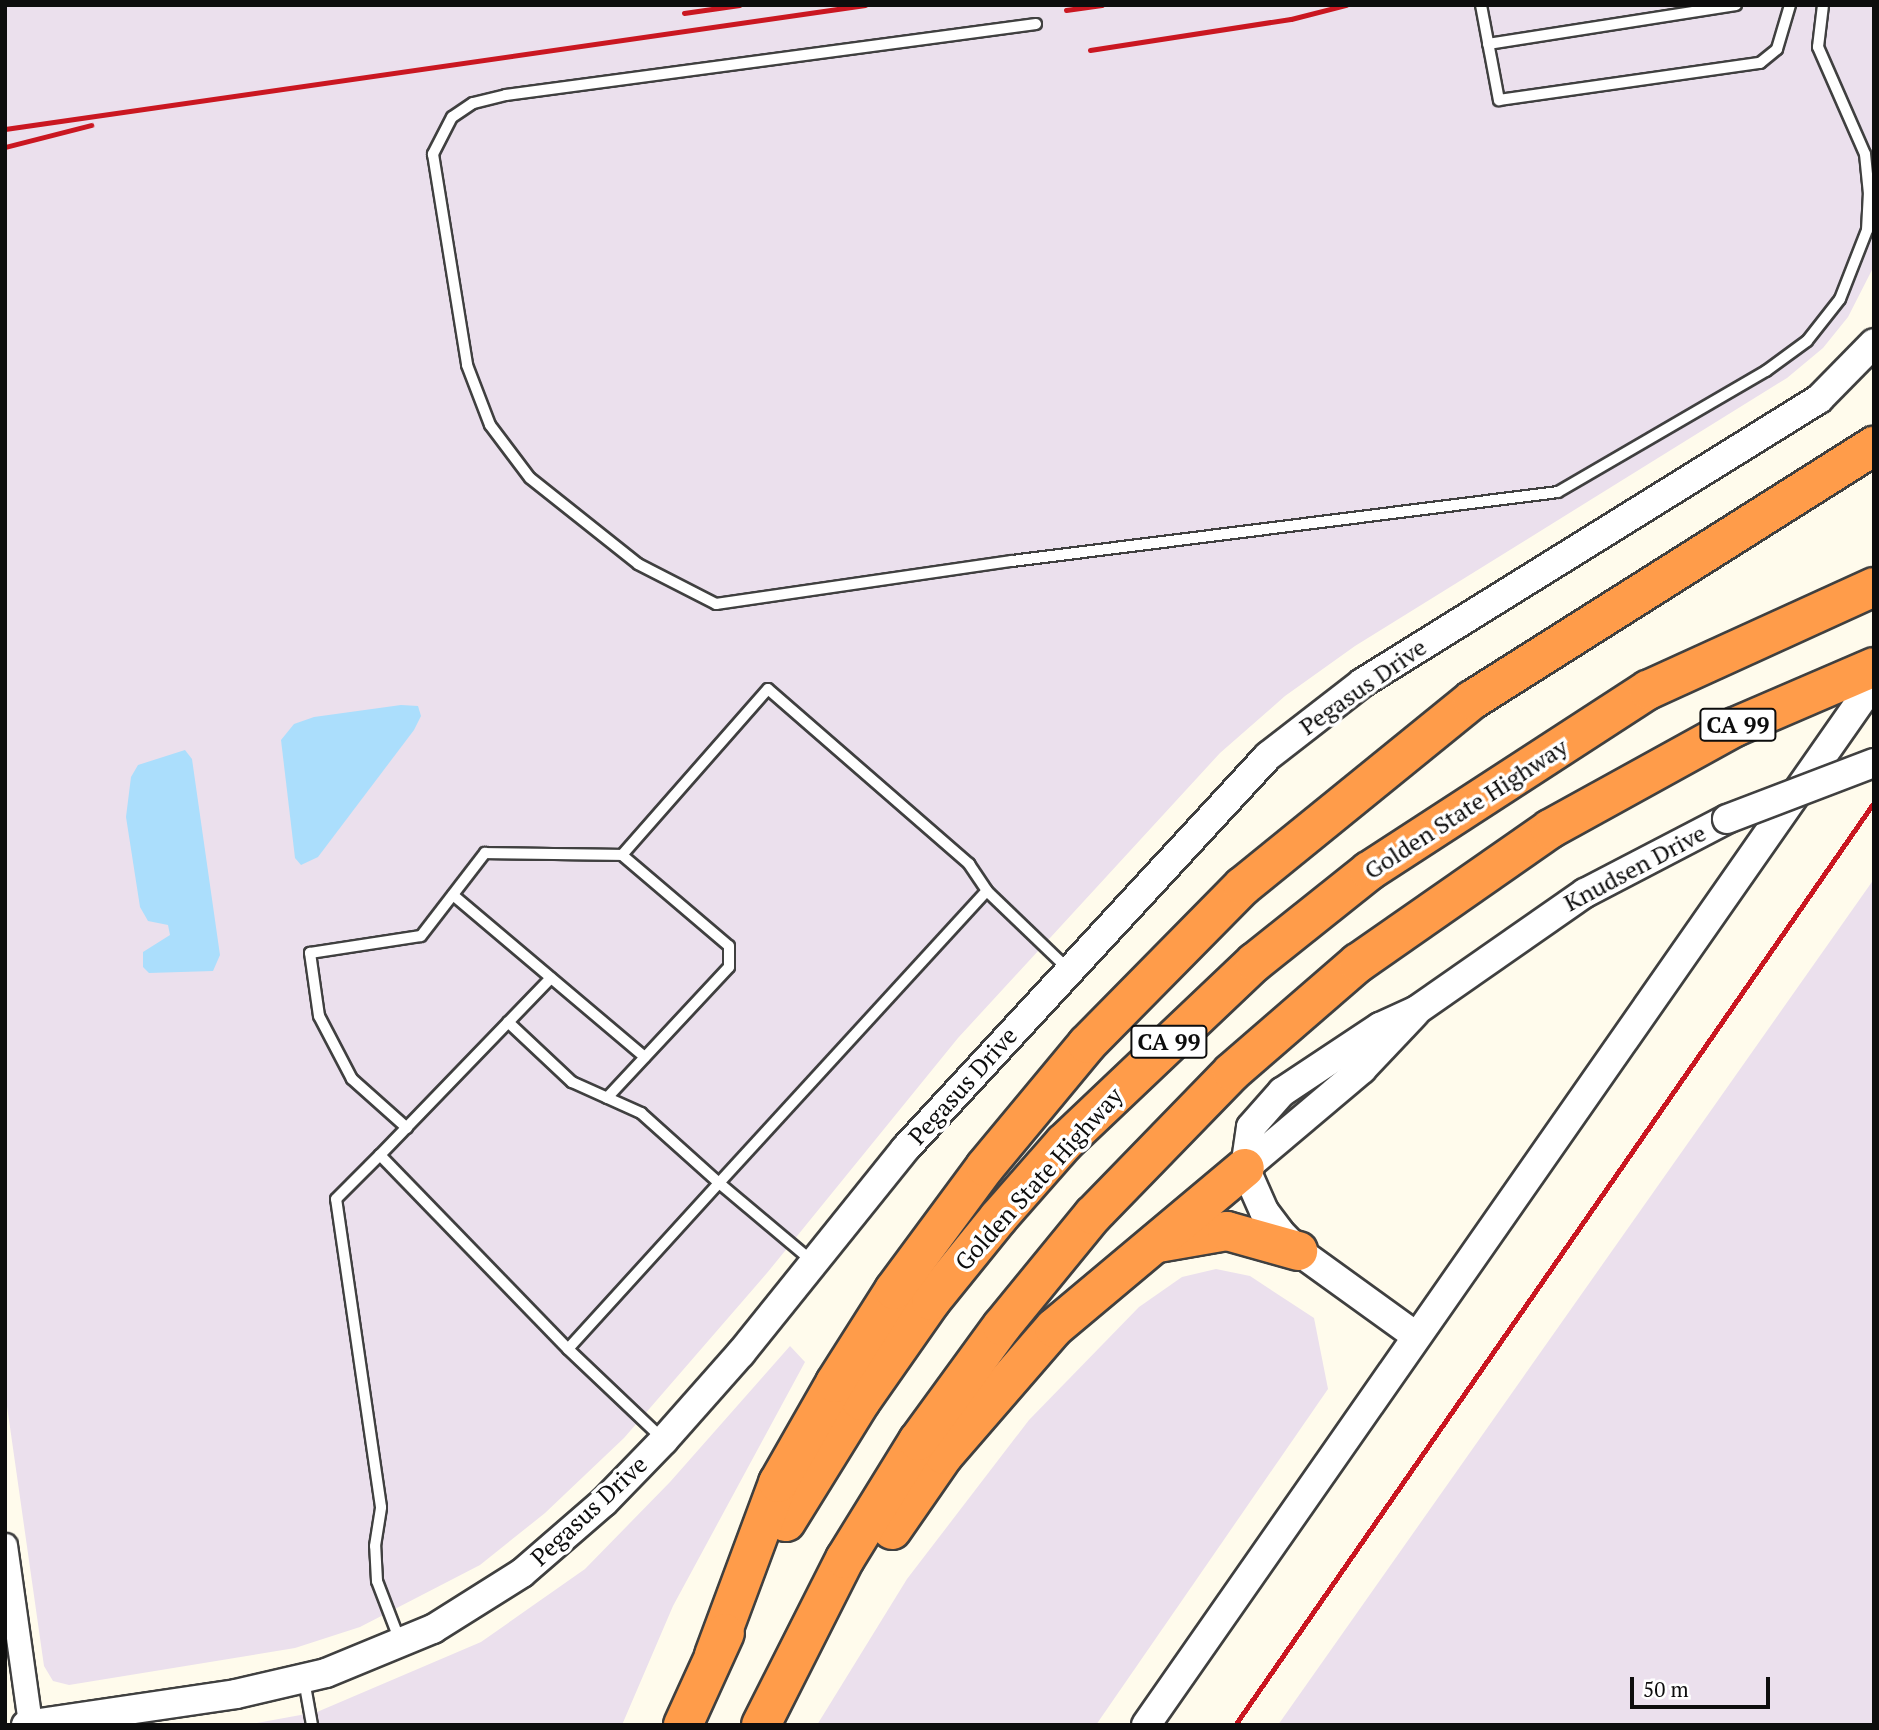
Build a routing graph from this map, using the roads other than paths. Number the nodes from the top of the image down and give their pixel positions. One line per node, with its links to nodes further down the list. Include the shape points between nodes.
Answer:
1 (1481, 5): 6 (lane)
2 (1736, 5): 6 (lane)
3 (1790, 5): 6 (lane, via 1777,49 1760,63 1499,100)
4 (1823, 5): 5 (lane, via 1818,47 1865,154 1869,194 1867,230 1840,299 1807,341 1766,371 1558,492 1012,561 716,604 638,564 530,478 490,425 467,365 432,154 452,117 473,103 506,95)
5 (1036, 24)
6 (1489, 44)
7 (1874, 343): 16 (street, Pegasus Drive, via 1819,400 1362,683 1314,718 1226,798)
8 (1874, 446): 33 (highway, via 1472,699 1243,886 1087,1044 976,1178 894,1290 835,1383 778,1483)
9 (1874, 587): 33 (highway, Golden State Highway / CA 99, via 1648,690 1369,871 1235,980 1065,1143 931,1301 800,1497)
10 (1874, 667): 34 (highway, CA 99, via 1660,764 1550,829 1359,963 1232,1072 1093,1215 1002,1326 918,1441 845,1559)
11 (1874, 682): 28 (street)
12 (1874, 764): 23 (street, Knudsen Drive, bridge, via 1727,820 1584,893 1417,1010 1362,1069)
13 (622, 855): 14 (lane, via 768,689 969,864); 15 (lane, via 485,853); 19 (lane, via 729,946 729,967)
14 (987, 891): 16 (lane); 24 (lane)
15 (453, 895): 17 (lane); 21 (lane, via 421,936 310,953 319,1016 352,1079)
16 (1069, 971): 27 (street, Pegasus Drive, via 905,1149)
17 (551, 978): 18 (lane); 19 (lane)
18 (508, 1022): 20 (lane, via 572,1082); 21 (lane)
19 (645, 1057): 20 (lane)
20 (607, 1098): 24 (lane, via 641,1113)
21 (407, 1128): 22 (lane)
22 (380, 1155): 29 (lane); 32 (lane, via 336,1199 381,1507 375,1546 377,1581)
23 (1245, 1168): 25 (highway); 26 (street, via 1264,1211)
24 (719, 1183): 27 (lane); 29 (lane)
25 (1146, 1247): 26 (highway, via 1190,1234 1227,1231); 34 (highway, via 1054,1328 988,1403)
26 (1298, 1251): 28 (street)
27 (814, 1263): 30 (street, Pegasus Drive)
28 (1416, 1336): 40 (street)
29 (568, 1349): 30 (lane)
30 (664, 1440): 32 (street, Pegasus Drive, via 604,1502 522,1573)
31 (5, 1545): 36 (street)
32 (401, 1644): 35 (street, Pegasus Drive)
33 (714, 1655): 38 (highway, Golden State Highway / CA 99)
34 (785, 1671): 39 (highway, CA 99)
35 (304, 1680): 36 (street, Pegasus Drive, via 154,1712); 37 (lane)
36 (28, 1724)
37 (313, 1725)
38 (683, 1725)
39 (761, 1725)
40 (1146, 1725)

